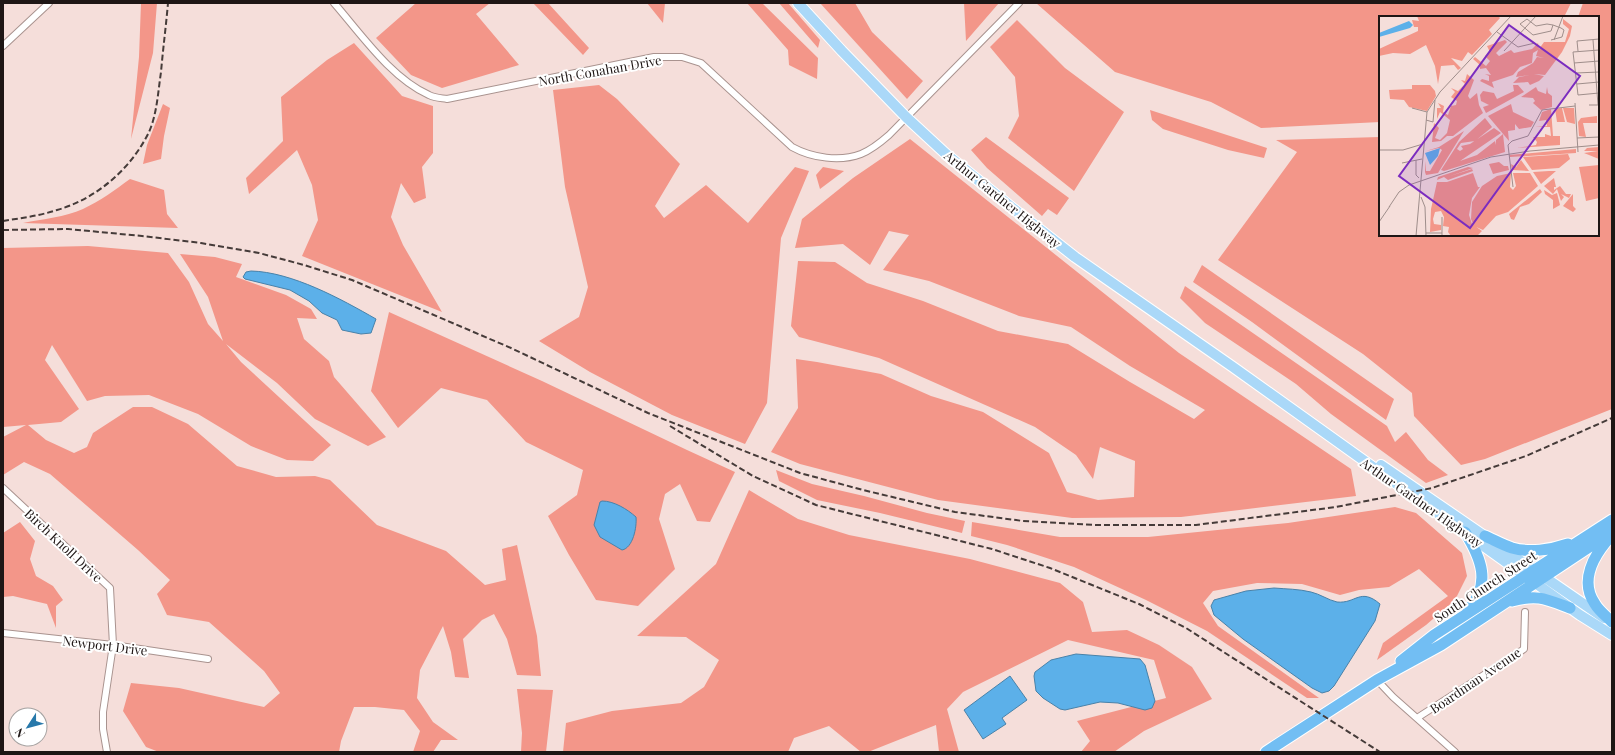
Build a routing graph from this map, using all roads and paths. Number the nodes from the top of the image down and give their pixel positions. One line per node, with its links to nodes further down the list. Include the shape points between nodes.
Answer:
1 (49, 3): 5 (street)
2 (334, 3): 6 (street, North Conahan Drive, via 396,74 431,96 447,99 654,58 682,57 701,63 792,147 801,152 821,157 844,158 862,154 877,144)
3 (798, 3): 6 (main road, Arthur Gardner Highway)
4 (1019, 3): 6 (street, North Conahan Drive)
5 (3, 46)
6 (906, 117): 7 (main road, Arthur Gardner Highway, via 946,154 1076,257)
7 (1233, 367): 10 (main road, Arthur Gardner Highway); 12 (main road, Arthur Gardner Highway, via 1420,490)
8 (3, 488): 23 (street, Birch Knoll Drive, via 110,588)
9 (1612, 520): 13 (highway, South Church Street)
10 (1465, 532): 14 (main road, Arthur Gardner Highway); 19 (highway, via 1479,558 1482,582 1476,599)
11 (1612, 534): 15 (highway, South Church Street); 20 (highway, via 1592,562 1588,579 1594,603)
12 (1485, 536): 13 (highway, via 1521,550 1556,548); 14 (main road, Arthur Gardner Highway)
13 (1580, 541): 14 (highway, South Church Street)
14 (1530, 573): 15 (main road, Arthur Gardner Highway); 19 (highway, South Church Street)
15 (1540, 580): 16 (highway, South Church Street); 17 (main road, Arthur Gardner Highway); 20 (main road, Arthur Gardner Highway)
16 (1504, 604): 17 (highway, via 1532,597 1548,599); 25 (highway, South Church Street, via 1441,645)
17 (1570, 608): 22 (main road, Arthur Gardner Highway)
18 (1525, 612): 26 (street, Boardman Avenue, via 1524,648)
19 (1461, 617): 25 (highway, South Church Street)
20 (1612, 622)
21 (3, 634): 23 (street, Newport Drive)
22 (1612, 635)
23 (113, 645): 24 (street, Newport Drive); 28 (street, Birch Knoll Drive, via 103,712)
24 (208, 659)
25 (1377, 680): 26 (street); 27 (highway, South Church Street)
26 (1417, 718): 29 (street)
27 (1269, 751)
28 (107, 752)
29 (1455, 752)

